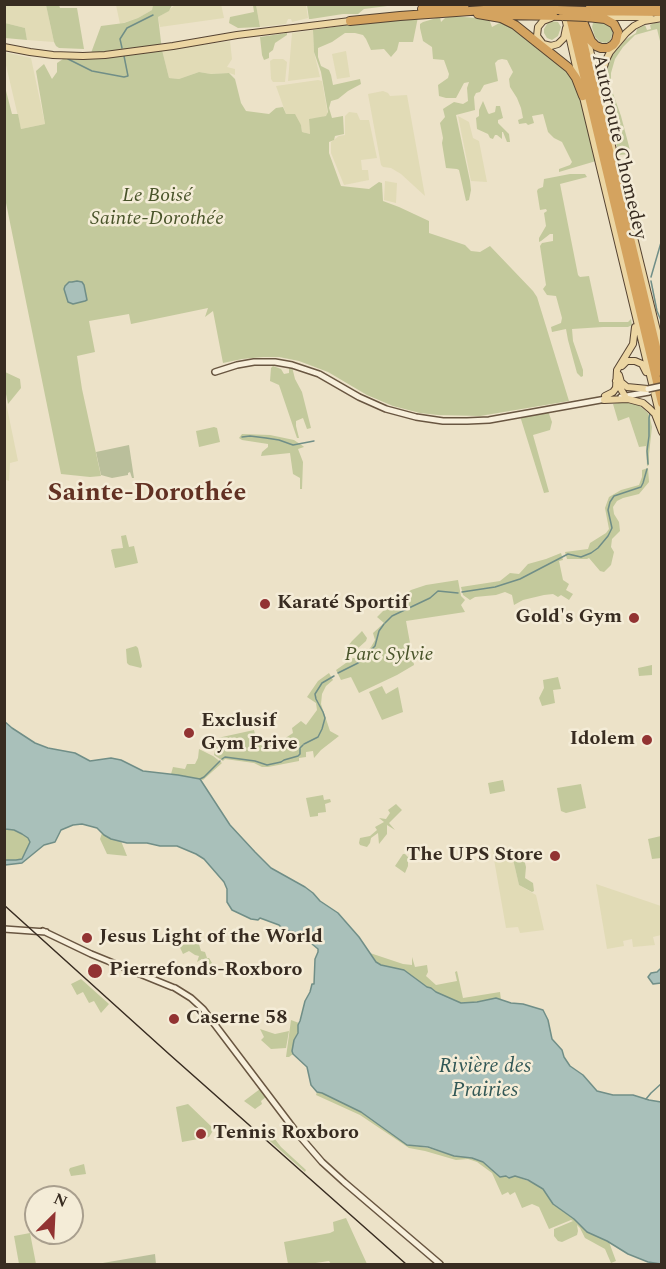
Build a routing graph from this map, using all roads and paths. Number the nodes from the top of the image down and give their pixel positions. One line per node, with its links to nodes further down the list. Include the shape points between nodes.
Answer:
1 (465, 4): 7 (highway)
2 (567, 4): 22 (highway, Autoroute Chomedey)
3 (574, 4): 21 (highway, Autoroute Chomedey)
4 (579, 4): 9 (main road)
5 (662, 7): 9 (highway)
6 (446, 9): 7 (highway); 8 (highway); 10 (highway); 14 (highway)
7 (415, 10): 14 (highway)
8 (560, 13): 9 (highway, bridge); 10 (highway); 15 (main road); 15 (main road, via 540,23 540,41 548,46 558,44)
9 (586, 14): 11 (highway); 12 (highway); 12 (highway, via 591,41 595,46 610,47 617,38 616,26); 17 (main road)
10 (478, 15): 18 (highway, via 501,18 515,25 570,68)
11 (662, 16): 13 (highway); 17 (main road, via 634,26 624,35 605,62)
12 (597, 17): 13 (main road)
13 (645, 17)
14 (350, 20): 16 (main road, via 117,54 46,54)
15 (566, 25): 18 (main road)
16 (4, 47)
17 (599, 90): 19 (main road)
18 (583, 96): 20 (main road)
19 (630, 224): 21 (highway)
20 (618, 243): 22 (highway); 23 (main road)
21 (641, 276): 24 (main road, via 651,279 646,285); 28 (highway, Autoroute Chomedey)
22 (634, 288): 34 (highway, Autoroute Chomedey)
23 (634, 309): 29 (main road, via 634,340 618,367); 31 (main road)
24 (655, 325): 25 (main road); 26 (main road)
25 (662, 344)
26 (662, 351)
27 (215, 370): 33 (main road, via 254,362 291,364 386,409 451,421 489,420)
28 (662, 372)
29 (616, 381): 32 (main road); 33 (main road, via 615,390)
30 (662, 388): 31 (main road, bridge)
31 (650, 389): 31 (main road, via 623,384 619,369 630,360 640,362); 32 (main road); 35 (main road)
32 (624, 394): 33 (main road)
33 (605, 398): 36 (main road, via 632,399 644,404 655,414)
34 (662, 403)
35 (662, 426)
36 (662, 432)
37 (4, 929): 38 (main road, via 43,931 108,958 117,967 134,968 144,978 160,978)
38 (174, 987): 39 (main road); 40 (main road, via 206,1012 320,1159)
39 (167, 992)
40 (440, 1264)

